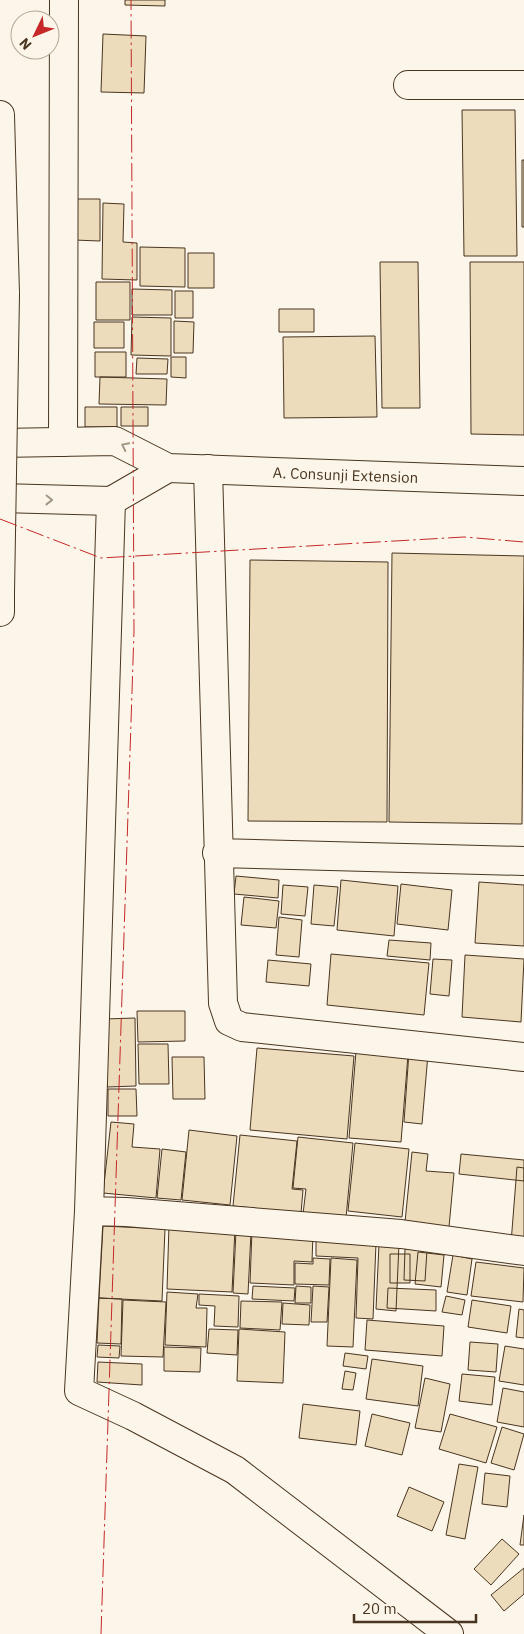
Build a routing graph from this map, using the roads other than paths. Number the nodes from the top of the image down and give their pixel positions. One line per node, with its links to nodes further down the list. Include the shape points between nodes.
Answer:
1 (64, 0): 5 (main road)
2 (408, 85): 3 (main road)
3 (524, 85)
4 (0, 116): 12 (main road, bridge, via 5,294)
5 (63, 442): 6 (main road); 7 (main road, one-way to 5, via 115,441)
6 (0, 444)
7 (168, 468): 8 (main road, A. Consunji Extension); 11 (main road)
8 (208, 469): 9 (main road, A. Consunji Extension); 14 (main road)
9 (524, 482)
10 (0, 498): 11 (main road, one-way to 11)
11 (111, 501): 17 (main road)
12 (0, 593): 13 (main road)
13 (0, 612)
14 (217, 853): 15 (main road); 16 (main road, via 223,1003 229,1021 242,1027)
15 (524, 861)
16 (524, 1058)
17 (89, 1211): 18 (main road, via 401,1234); 19 (main road, via 79,1391 235,1470)
18 (524, 1251)
19 (449, 1634)

